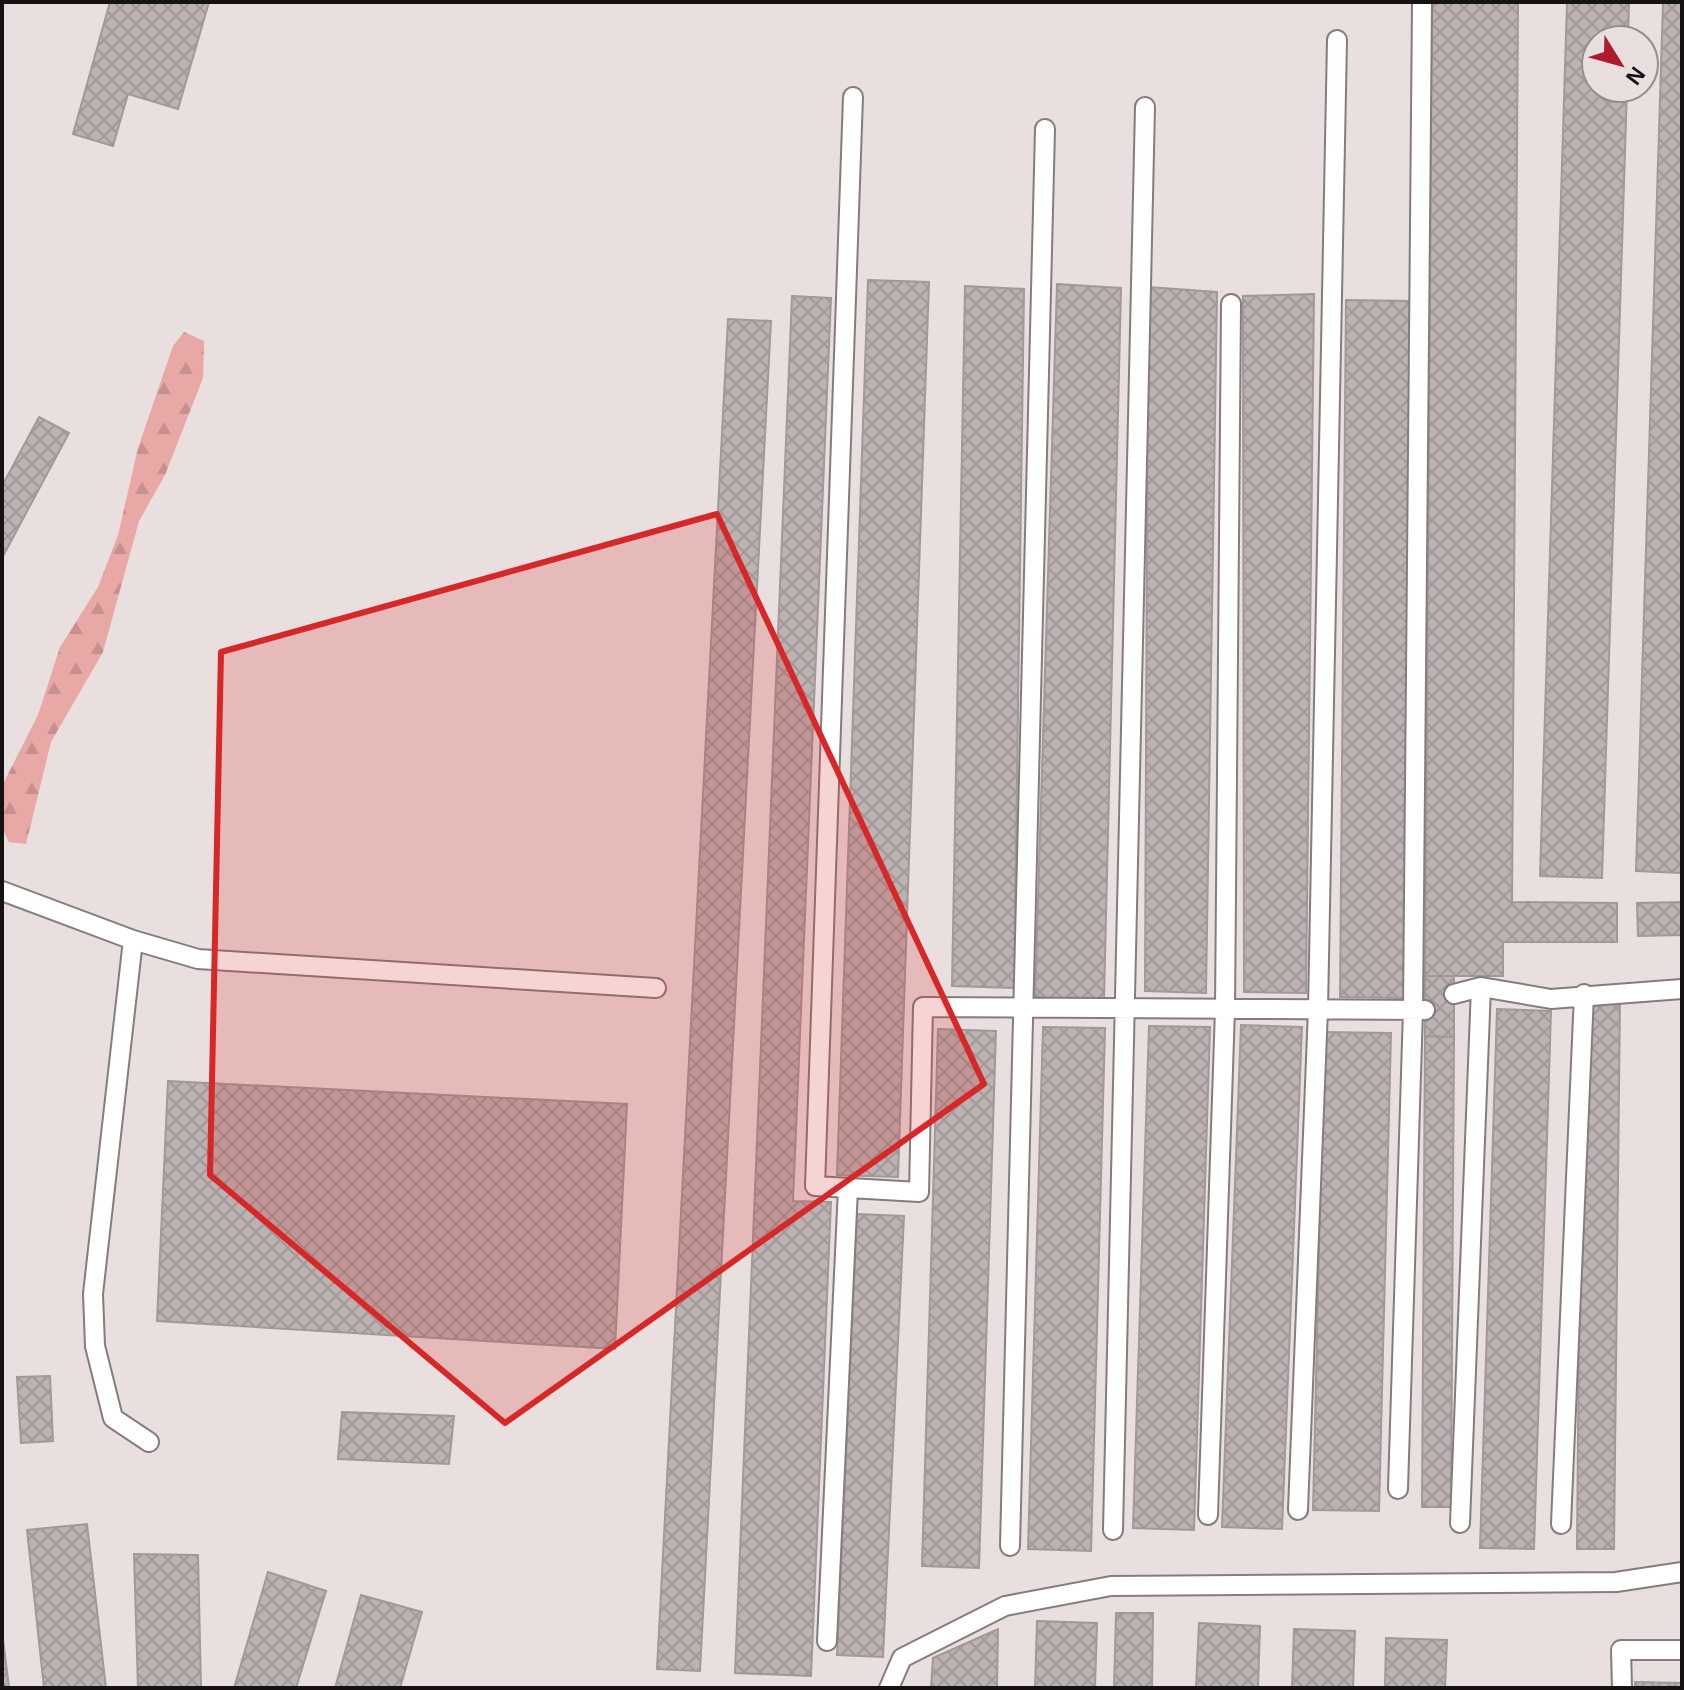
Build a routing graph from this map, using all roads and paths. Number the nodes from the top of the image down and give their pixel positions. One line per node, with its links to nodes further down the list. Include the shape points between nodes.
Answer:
1 (1422, 2): 18 (lane)
2 (1337, 40): 17 (lane)
3 (853, 97): 19 (lane, via 815,1186)
4 (1145, 107): 15 (lane)
5 (1045, 129): 14 (lane)
6 (1231, 304): 16 (lane)
7 (2, 891): 8 (lane)
8 (133, 940): 10 (lane, via 198,959); 20 (lane, via 93,1294 95,1346 113,1418)
9 (1481, 987): 12 (lane); 13 (lane, via 1551,999); 24 (lane)
10 (656, 988)
11 (1682, 989): 13 (lane)
12 (1454, 994)
13 (1584, 994): 25 (lane)
14 (1025, 1008): 15 (lane); 19 (lane, via 923,1007 919,1192); 27 (lane)
15 (1126, 1009): 16 (lane); 26 (lane)
16 (1225, 1009): 17 (lane); 23 (lane)
17 (1318, 1009): 18 (lane); 22 (lane)
18 (1419, 1010): 21 (lane)
19 (848, 1188): 29 (lane)
20 (149, 1442)
21 (1398, 1489)
22 (1298, 1510)
23 (1208, 1515)
24 (1460, 1523)
25 (1561, 1524)
26 (1113, 1530)
27 (1010, 1546)
28 (1682, 1572): 31 (lane, via 1616,1582 1111,1586 1005,1606 902,1658)
29 (827, 1641)
30 (1682, 1650): 32 (lane, via 1621,1650)
31 (889, 1688)
32 (1622, 1688)

